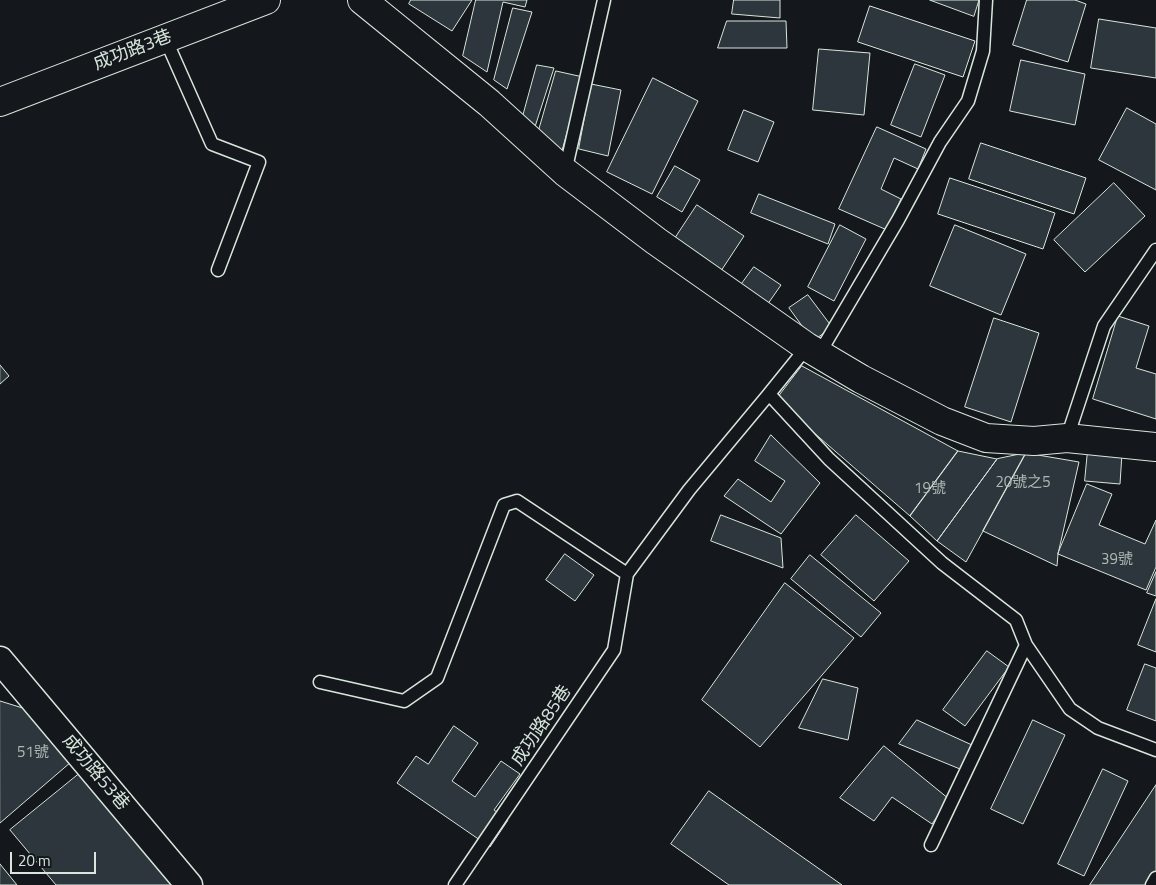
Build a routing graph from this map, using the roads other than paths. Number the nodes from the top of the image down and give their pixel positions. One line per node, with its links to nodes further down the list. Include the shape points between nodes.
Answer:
1 (266, 0): 5 (street, 成功路3巷)
2 (362, 0): 7 (street, via 489,103)
3 (604, 0): 7 (lane)
4 (986, 0): 10 (lane, via 983,51 968,101 940,142 898,220)
5 (165, 38): 6 (street, 成功路3巷); 9 (lane, via 212,144 259,162)
6 (0, 102)
7 (565, 172): 10 (street, via 692,268)
8 (1156, 250): 12 (lane, via 1104,326)
9 (218, 270)
10 (813, 351): 11 (lane); 12 (street, via 904,402 965,431 986,438 1010,440)
11 (769, 394): 14 (lane, via 689,490); 15 (lane, via 829,459 942,563 1016,620)
12 (1067, 438): 13 (street)
13 (1156, 447)
14 (627, 574): 17 (lane, via 517,501 504,505 438,678 404,701); 22 (lane, 成功路85巷, via 614,650)
15 (1026, 645): 18 (lane, via 1070,709 1098,728); 19 (lane)
16 (2, 667): 21 (street, 成功路53巷)
17 (320, 682)
18 (1156, 750)
19 (931, 846)
20 (1156, 878): 23 (lane)
21 (189, 885)
22 (455, 885)
23 (1152, 885)

